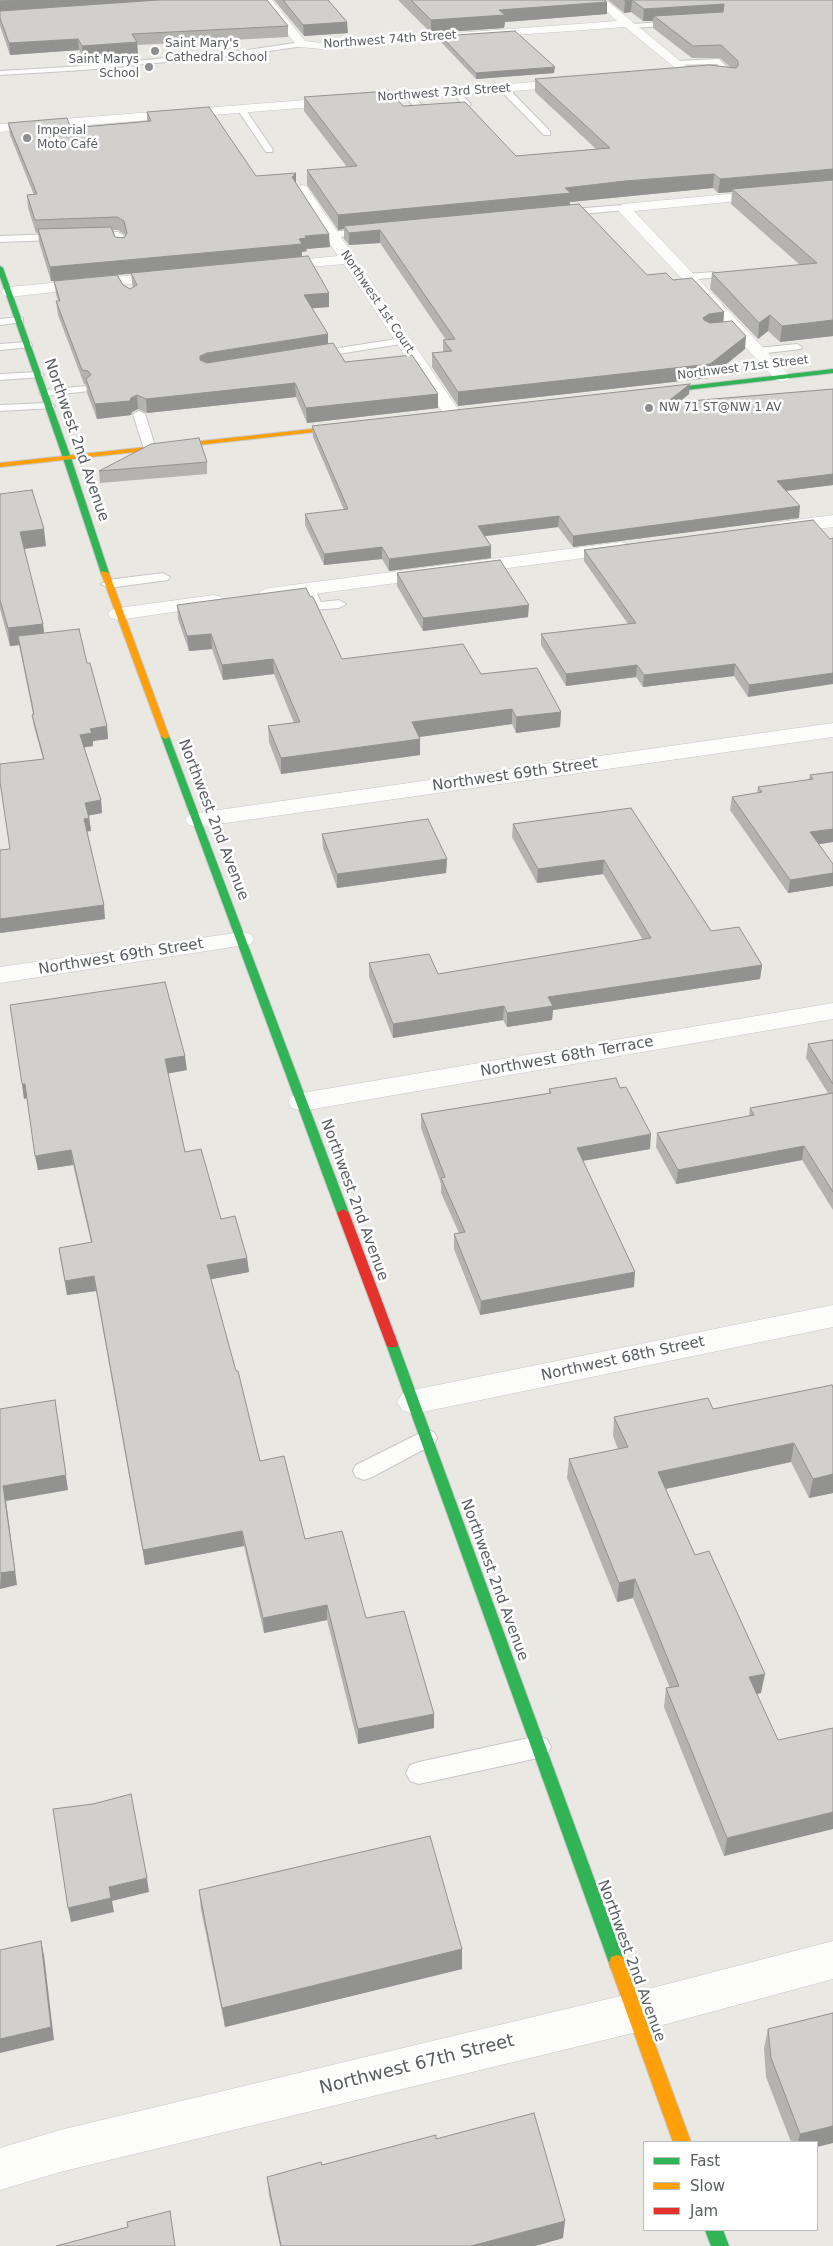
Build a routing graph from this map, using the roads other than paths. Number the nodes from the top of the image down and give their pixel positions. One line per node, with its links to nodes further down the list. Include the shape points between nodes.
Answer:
1 (266, 0): 5 (street)
2 (599, 0): 4 (street)
3 (690, 22): 4 (lane)
4 (631, 25): 5 (street, Northwest 74th Street, via 322,46); 6 (street)
5 (301, 44): 7 (lane, via 84,68)
6 (680, 70): 8 (lane, via 718,61 732,76); 9 (street)
7 (0, 73)
8 (716, 75)
9 (637, 78)
10 (589, 82): 11 (street, Northwest 73rd Street)
11 (504, 88): 12 (street, Northwest 73rd Street); 16 (lane)
12 (456, 92): 13 (street, Northwest 73rd Street); 13 (lane, via 467,104 451,110 425,109)
13 (409, 96): 14 (street, Northwest 73rd Street)
14 (241, 109): 15 (street, Northwest 73rd Street); 17 (lane)
15 (0, 128)
16 (547, 133)
17 (269, 150)
18 (833, 188): 20 (street)
19 (301, 189): 23 (street, Northwest 1st Court)
20 (623, 208): 21 (lane); 31 (street)
21 (546, 214)
22 (377, 231): 23 (lane)
23 (332, 235): 26 (street, Northwest 1st Court)
24 (0, 239): 25 (lane, via 118,234)
25 (121, 247)
26 (349, 259): 27 (street); 37 (street, Northwest 1st Court)
27 (260, 267)
28 (0, 268): 32 (street, Northwest 2nd Avenue)
29 (181, 275): 32 (street, via 125,287)
30 (714, 275): 31 (lane)
31 (688, 277): 35 (street)
32 (9, 292): 33 (street, Northwest 2nd Avenue)
33 (19, 320): 34 (lane); 38 (street, Northwest 2nd Avenue)
34 (0, 322)
35 (737, 329): 36 (lane); 41 (street)
36 (718, 331)
37 (403, 341): 42 (lane); 53 (street, Northwest 1st Court)
38 (28, 345): 39 (lane); 44 (street, Northwest 2nd Avenue)
39 (0, 347)
40 (797, 347): 41 (lane)
41 (758, 351): 45 (street)
42 (301, 357)
43 (833, 371): 45 (street, Northwest 71st Street)
44 (38, 375): 46 (lane); 48 (street, Northwest 2nd Avenue)
45 (782, 377): 49 (street, Northwest 71st Street)
46 (0, 378)
47 (85, 389): 48 (lane)
48 (44, 393): 50 (street, Northwest 2nd Avenue)
49 (637, 394)
50 (49, 406): 51 (lane); 56 (street, Northwest 2nd Avenue)
51 (0, 408)
52 (139, 414): 55 (lane)
53 (453, 415)
54 (365, 425): 55 (street)
55 (150, 449): 56 (street)
56 (67, 458): 57 (street); 62 (street, Northwest 2nd Avenue)
57 (0, 465)
58 (833, 521): 59 (street)
59 (764, 530)
60 (635, 547): 63 (street)
61 (163, 577): 62 (lane)
62 (108, 584): 65 (street, Northwest 2nd Avenue)
63 (308, 589): 64 (lane, via 317,607); 65 (street)
64 (339, 604)
65 (118, 614): 67 (street, Northwest 2nd Avenue)
66 (833, 730): 67 (street, Northwest 69th Street)
67 (197, 820): 68 (street, Northwest 2nd Avenue)
68 (242, 939): 69 (street, Northwest 69th Street); 71 (street, Northwest 2nd Avenue)
69 (0, 975)
70 (833, 1011): 71 (street, Northwest 68th Terrace)
71 (302, 1102): 73 (street, Northwest 2nd Avenue)
72 (833, 1316): 73 (street, Northwest 68th Street)
73 (413, 1402): 74 (street, Northwest 2nd Avenue)
74 (426, 1438): 75 (lane); 76 (street, Northwest 2nd Avenue)
75 (364, 1471)
76 (538, 1747): 77 (lane); 79 (street, Northwest 2nd Avenue)
77 (419, 1773)
78 (833, 1960): 79 (street, Northwest 67th Street)
79 (633, 2013): 80 (street, Northwest 2nd Avenue); 81 (street, Northwest 67th Street)
80 (682, 2141)
81 (0, 2168)
82 (714, 2231): 83 (street)
83 (720, 2246)

